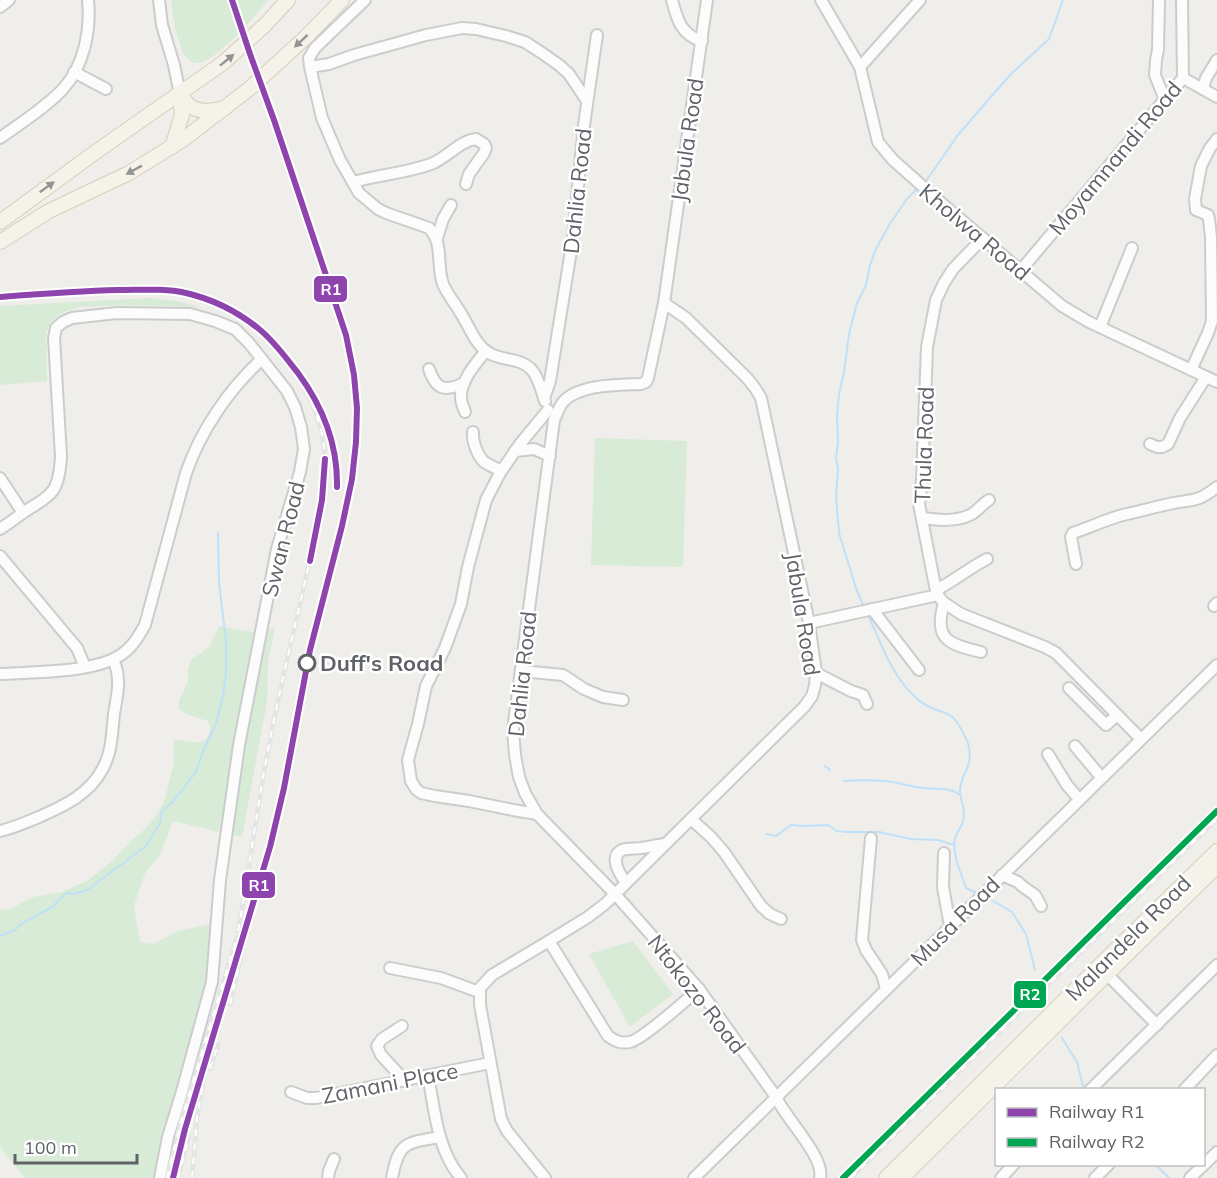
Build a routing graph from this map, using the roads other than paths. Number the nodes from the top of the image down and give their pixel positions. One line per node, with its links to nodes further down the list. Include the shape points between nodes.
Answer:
1 (9, 0): 13 (street)
2 (88, 0): 19 (street, via 86,41)
3 (159, 0): 23 (street)
4 (288, 0): 23 (main road, one-way to 4, via 238,51)
5 (342, 0): 27 (main road, one-way to 27)
6 (365, 0): 17 (street, via 315,48)
7 (672, 0): 15 (street, via 671,17 692,38)
8 (707, 0): 15 (street, Jabula Road)
9 (821, 0): 18 (street, Kholwa Road)
10 (920, 0): 18 (street)
11 (1159, 0): 25 (street, via 1155,75)
12 (1182, 0): 20 (street, Moyamnandi Road)
13 (0, 7)
14 (597, 35): 26 (street, Dahlia Road)
15 (702, 41): 40 (street, Jabula Road)
16 (1217, 60): 22 (street)
17 (309, 63): 26 (street, via 328,64 426,35 476,29 525,42 542,53 568,74); 31 (street, via 322,118)
18 (860, 66): 36 (street, Kholwa Road, via 878,142 909,176)
19 (74, 72): 21 (street); 28 (street, via 55,96)
20 (1183, 78): 22 (street); 25 (street, Moyamnandi Road)
21 (106, 89)
22 (1203, 89): 24 (street)
23 (180, 94): 27 (main road, via 190,107 200,110); 30 (main road, via 182,115); 34 (main road, one-way to 23)
24 (1217, 97)
25 (1165, 100): 39 (street, Moyamnandi Road)
26 (587, 101): 49 (street, Dahlia Road, via 573,238)
27 (227, 107): 30 (main road)
28 (0, 138)
29 (1217, 139): 45 (street, via 1204,159 1195,199 1196,210 1209,219 1212,321)
30 (172, 147): 37 (main road, one-way to 37, via 129,173 49,211)
31 (353, 182): 32 (street, via 431,164 476,139 486,148); 35 (street, via 359,194 378,209 429,228)
32 (466, 184)
33 (451, 205): 35 (street)
34 (0, 222)
35 (437, 238): 42 (street, via 445,288)
36 (983, 238): 39 (street, Kholwa Road); 61 (street, Thula Road, via 953,269 936,300 927,347 919,504)
37 (0, 242)
38 (1132, 248): 41 (street)
39 (1021, 270): 41 (street, Kholwa Road, via 1062,306)
40 (664, 303): 51 (street, via 646,382 579,393 565,400); 68 (street, Jabula Road, via 686,318 747,378 761,398)
41 (1100, 327): 45 (street, Kholwa Road)
42 (486, 351): 48 (street); 49 (street, via 531,369)
43 (262, 359): 60 (street, Swan Road, via 235,329 190,314 117,313 63,321 54,338 61,456 58,482 48,498); 70 (street, via 234,387 193,452 145,625 136,640); 124 (street, Swan Road, via 295,407 304,449 277,549 239,745 220,880 212,982)
44 (429, 369): 48 (street, via 436,385 448,388)
45 (1191, 370): 46 (street, Kholwa Road)
46 (1206, 376): 47 (street, Kholwa Road); 53 (street, via 1168,444)
47 (1217, 382)
48 (464, 383): 50 (street, via 461,396)
49 (544, 398): 51 (street, Dahlia Road)
50 (465, 412)
51 (551, 415): 54 (street); 55 (street, Dahlia Road)
52 (473, 432): 56 (street, via 481,458)
53 (1150, 444)
54 (515, 451): 55 (street, via 534,449); 56 (street)
55 (550, 456): 74 (street, Dahlia Road)
56 (501, 471): 86 (street, via 486,500 461,604 426,686 409,770 416,789 428,795)
57 (0, 478): 60 (street)
58 (1217, 487): 65 (street, via 1193,501 1130,513 1073,533)
59 (989, 500): 61 (street, via 966,516 946,520)
60 (23, 513): 62 (street)
61 (922, 518): 66 (street, Thula Road)
62 (0, 529)
63 (0, 556): 72 (street, via 77,648)
64 (987, 559): 66 (street, via 949,584)
65 (1077, 564)
66 (939, 596): 67 (street); 69 (street, Thula Road, via 939,624 944,635 950,643); 80 (street, via 961,614 1056,653)
67 (872, 609): 68 (street); 73 (street)
68 (808, 623): 76 (street, Jabula Road)
69 (981, 652)
70 (113, 660): 72 (street); 88 (street, via 119,682 104,768 84,792 65,806)
71 (1217, 664): 81 (street, Musa Road)
72 (85, 667): 75 (street)
73 (919, 670)
74 (521, 671): 78 (street, via 562,675 603,697); 86 (street, Dahlia Road, via 513,730 515,755 522,785)
75 (0, 674)
76 (816, 674): 79 (street, via 863,695); 87 (street, Jabula Road, via 812,696 804,707)
77 (1069, 688): 80 (street, via 1106,725)
78 (623, 700)
79 (867, 704)
80 (1117, 714): 81 (street)
81 (1140, 738): 84 (street, Musa Road)
82 (1075, 746): 84 (street)
83 (1048, 754): 85 (street)
84 (1101, 777): 85 (street, Musa Road)
85 (1079, 799): 94 (street, Musa Road)
86 (537, 814): 96 (street, Dahlia Road)
87 (691, 819): 90 (street, Jabula Road); 98 (street, via 724,852 761,906)
88 (0, 831)
89 (871, 838): 105 (street, via 862,940 882,974)
90 (666, 844): 95 (street, Jabula Road); 95 (street, via 620,851 616,861 618,873)
91 (1217, 851): 103 (main road, Malandela Road)
92 (944, 853): 99 (street, via 943,887)
93 (1217, 866): 103 (main road, Malandela Road)
94 (1002, 875): 97 (street, via 1035,895); 99 (street, Musa Road)
95 (626, 883): 96 (street, Jabula Road)
96 (615, 894): 100 (street, Jabula Road, via 588,917); 104 (street, Ntokozo Road)
97 (1041, 906)
98 (781, 919)
99 (950, 926): 105 (street, Musa Road)
100 (549, 941): 104 (street, via 608,1036 622,1043 633,1042 646,1033); 106 (street, Jabula Road, via 492,975)
101 (1217, 965): 107 (street)
102 (390, 968): 106 (street, via 441,978)
103 (1103, 970): 107 (street); 131 (main road, Malandela Road); 132 (main road, Malandela Road)
104 (699, 989): 116 (street, Ntokozo Road)
105 (886, 989): 116 (street, Musa Road)
106 (479, 992): 110 (street)
107 (1157, 1025): 113 (street)
108 (402, 1026): 112 (street, via 377,1046)
109 (1217, 1055): 114 (street)
110 (490, 1063): 111 (street, Zamani Place); 128 (street, via 501,1119)
111 (428, 1076): 112 (street, Zamani Place); 117 (street)
112 (405, 1081): 115 (street, Zamani Place, via 316,1098)
113 (1094, 1088)
114 (1185, 1088)
115 (291, 1092)
116 (776, 1097): 129 (street, Musa Road); 130 (street, Ntokozo Road, via 807,1143)
117 (440, 1137): 126 (street, via 403,1147); 127 (street, via 447,1159)
118 (1217, 1152): 120 (street)
119 (334, 1159): 125 (street)
120 (1205, 1164)
121 (1012, 1166): 133 (street)
122 (1107, 1166): 134 (street)
123 (1202, 1166): 135 (street)
124 (160, 1178)
125 (328, 1178)
126 (392, 1178)
127 (461, 1178)
128 (545, 1178)
129 (694, 1178)
130 (820, 1178)
131 (886, 1178)
132 (902, 1178)
133 (1001, 1178)
134 (1095, 1178)
135 (1190, 1178)

